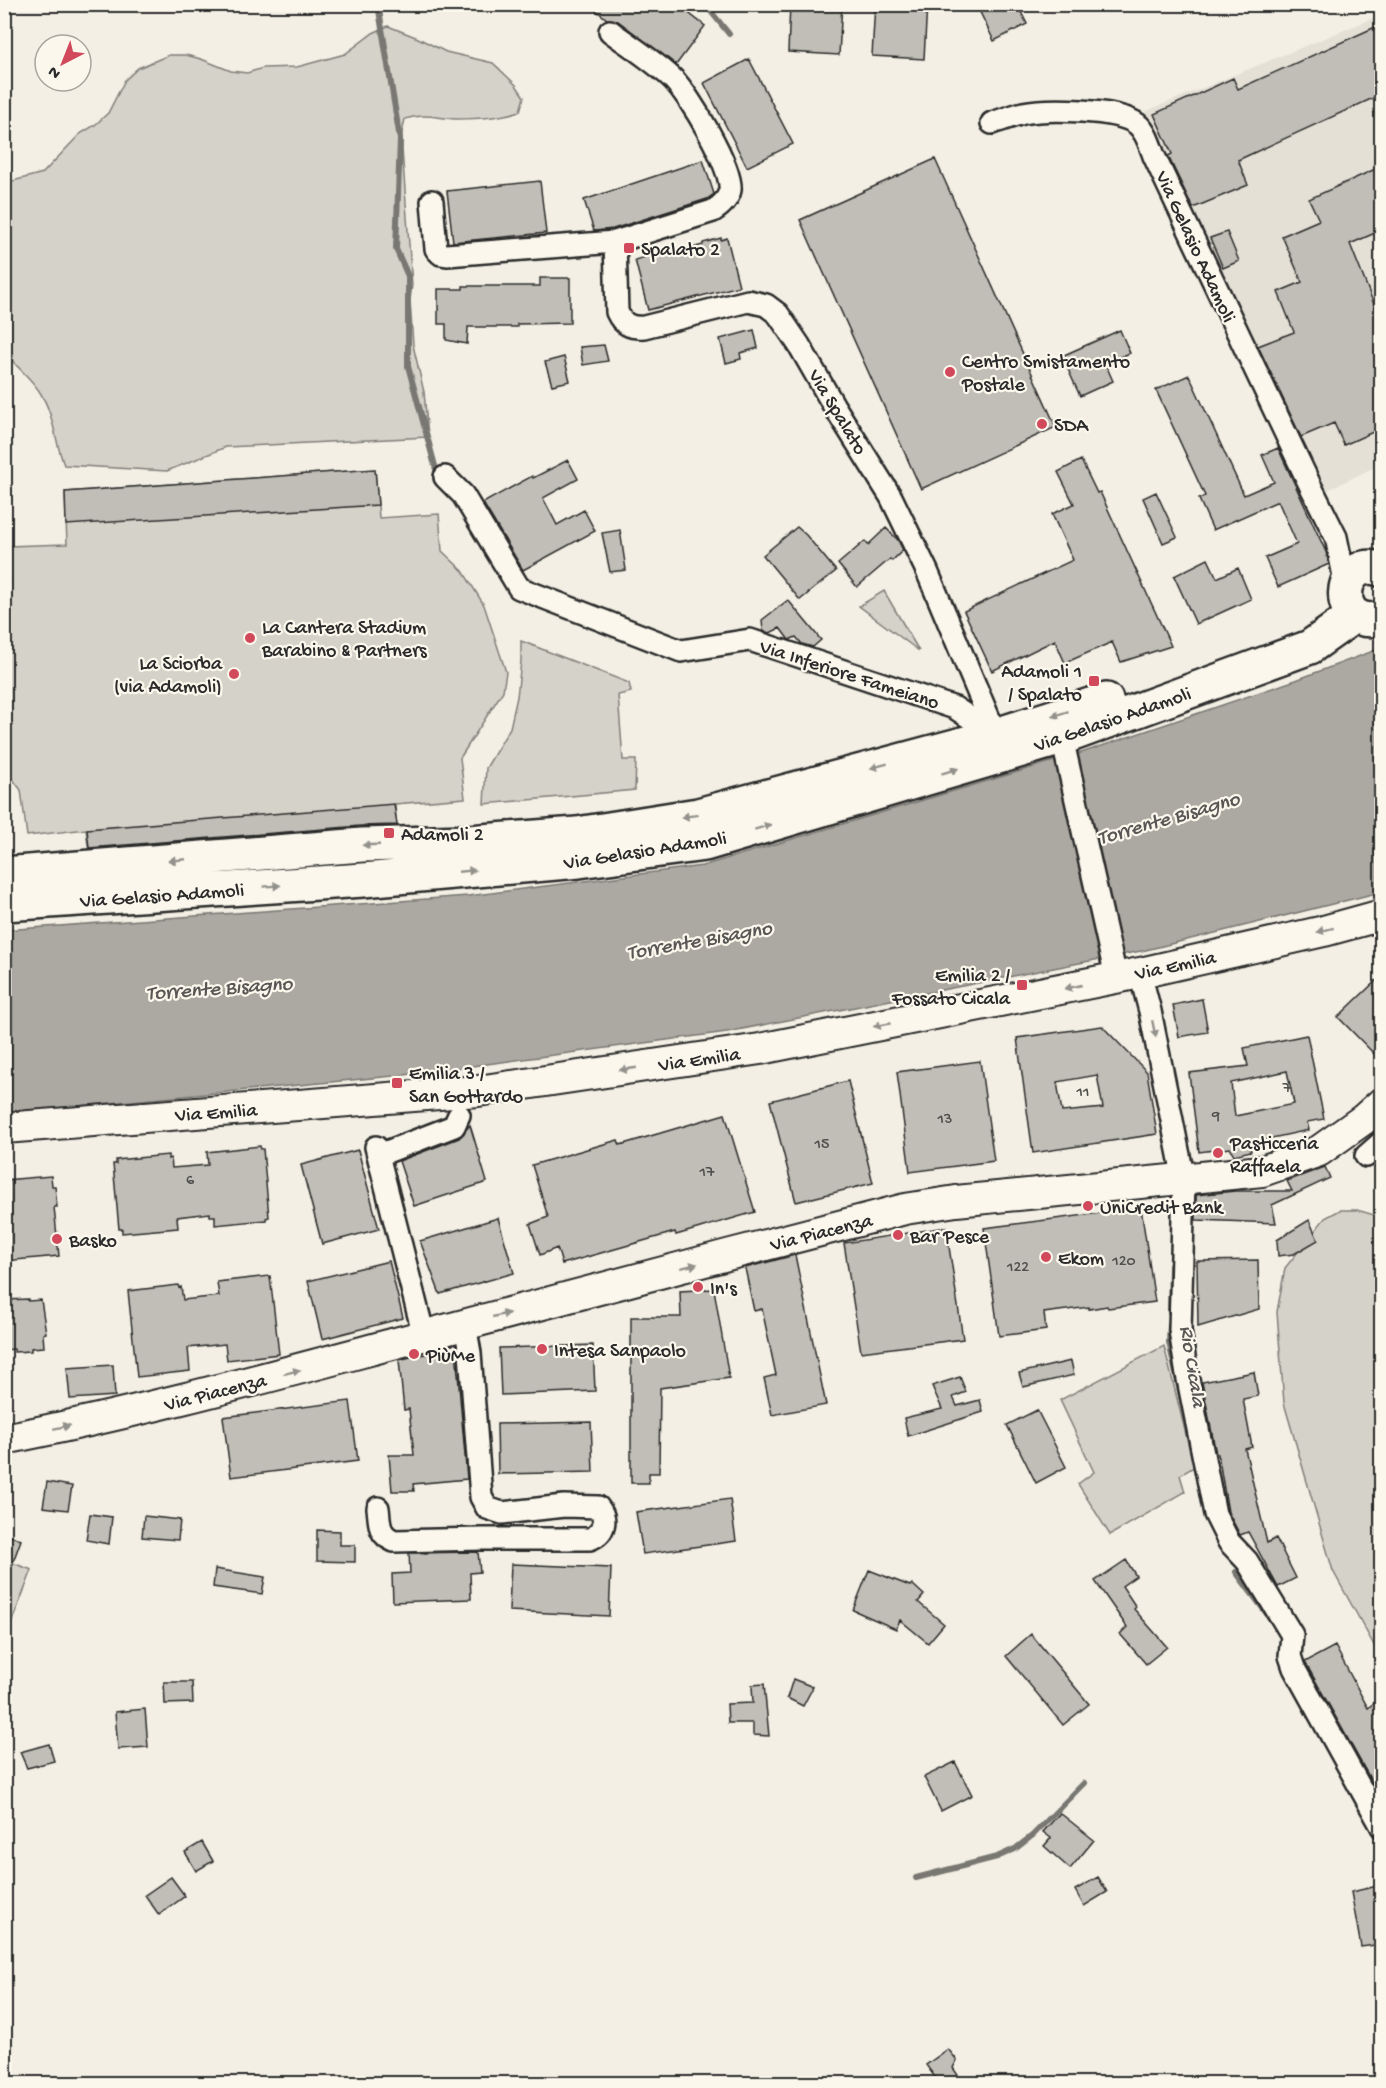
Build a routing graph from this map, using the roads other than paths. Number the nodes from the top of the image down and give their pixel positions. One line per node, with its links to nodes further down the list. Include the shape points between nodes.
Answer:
1 (610, 31): 4 (street, via 674,80 708,129 730,179 724,202 713,211)
2 (992, 123): 6 (street, Via Gelasio Adamoli, via 1024,113 1071,110 1126,117 1139,125)
3 (432, 201): 4 (street, via 436,249 441,254)
4 (615, 242): 9 (street, Via Spalato, via 617,312 627,326 644,327 748,301 766,305 778,314 891,497 927,571)
5 (445, 477): 9 (street, Via Inferiore Fameiano, via 463,495 519,588 681,651 750,640 956,708)
6 (1336, 537): 7 (street, Via Gelasio Adamoli); 8 (street, Via Gelasio Adamoli)
7 (1380, 569): 8 (main road, Via Gelasio Adamoli, via 1366,568 1351,577)
8 (1357, 604): 9 (main road, Via Gelasio Adamoli, one-way to 9, via 1280,640); 10 (main road, Via Gelasio Adamoli, via 1310,647)
9 (996, 735): 11 (main road, Via Gelasio Adamoli, one-way to 11, via 698,815 578,834 362,845)
10 (1064, 746): 12 (main road, Via Gelasio Adamoli, one-way to 10, via 363,880 579,861 705,844); 14 (street)
11 (4, 874)
12 (4, 904)
13 (1382, 915): 14 (main road, Via Emilia, one-way to 14, via 1324,931)
14 (1122, 968): 17 (main road, Via Emilia, one-way to 17, via 1046,993 760,1049 478,1091); 18 (street, one-way to 18, via 1150,1011)
15 (1382, 1103): 18 (main road, Via Piacenza, via 1319,1151 1262,1171)
16 (459, 1115): 20 (street, via 454,1126 378,1151)
17 (4, 1128)
18 (1184, 1180): 19 (main road, Via Piacenza, one-way to 18, via 905,1209 956,1200); 23 (street, via 1180,1330 1215,1514 1228,1542 1247,1561 1292,1635 1290,1656 1294,1668)
19 (465, 1325): 20 (main road, Via Piacenza); 22 (street, via 481,1497 487,1508 502,1513 564,1506 597,1507 604,1517 603,1528 590,1539 394,1541 385,1537 380,1528)
20 (424, 1336): 21 (main road, Via Piacenza, one-way to 20, via 295,1372)
21 (4, 1439)
22 (378, 1508)
23 (1382, 1827)

